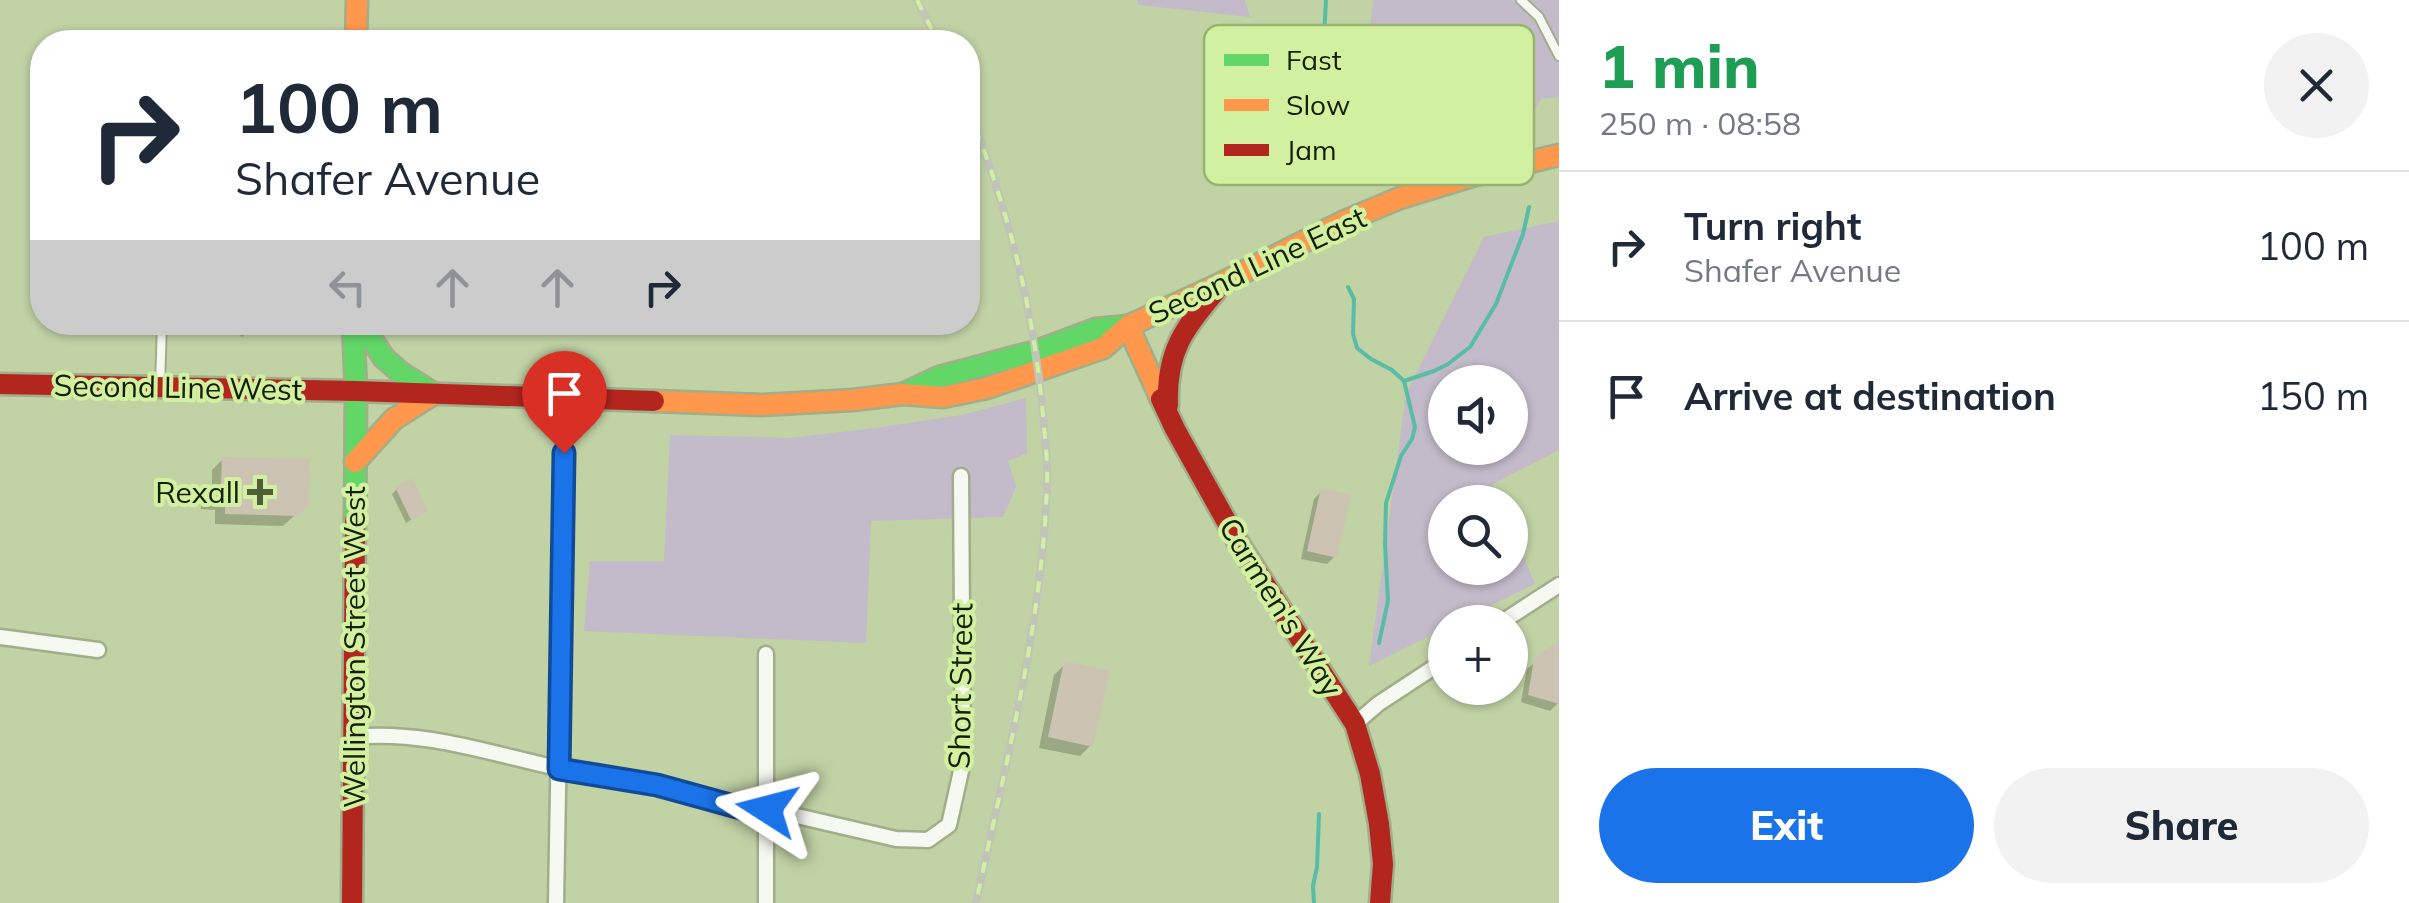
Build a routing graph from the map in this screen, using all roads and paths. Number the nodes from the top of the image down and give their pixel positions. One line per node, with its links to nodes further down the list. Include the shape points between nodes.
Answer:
1 (357, 0): 3 (main road)
2 (1521, 0): 4 (lane)
3 (356, 30)
4 (1559, 56)
5 (1559, 155): 6 (main road, Second Line East)
6 (1534, 161)
7 (1442, 185): 8 (main road, Second Line East, via 1345,221)
8 (1222, 283): 9 (main road, Second Line East); 17 (main road, via 1174,344)
9 (1128, 326): 16 (main road, Second Line East, via 939,377 903,394 853,400 761,405); 17 (main road, Carmen's Way)
10 (162, 335): 14 (lane)
11 (357, 335): 15 (main road, Wellington Street West)
12 (367, 335): 16 (main road, via 401,373)
13 (0, 384): 14 (main road, Second Line West)
14 (160, 387): 15 (main road, Second Line West)
15 (356, 391): 16 (main road, Second Line East); 19 (main road, Wellington Street West)
16 (435, 394): 19 (main road, via 394,418)
17 (1168, 415): 27 (main road, Carmen's Way, via 1239,544)
18 (564, 453): 29 (street)
19 (356, 462): 28 (main road, Wellington Street West)
20 (961, 476): 30 (street, Short Street, via 962,762 949,825 928,840 896,840)
21 (1559, 585): 22 (street)
22 (1528, 605)
23 (0, 638): 24 (street)
24 (98, 650)
25 (766, 654): 30 (street)
26 (1428, 671): 27 (street)
27 (1355, 724): 31 (main road, Carmen's Way, via 1380,824)
28 (353, 738): 29 (street, Short Street, via 387,734 462,745); 32 (main road, Wellington Street West)
29 (559, 769): 30 (street, Short Street); 33 (street)
30 (767, 809): 34 (street)
31 (1387, 902)
32 (352, 903)
33 (556, 903)
34 (766, 903)

